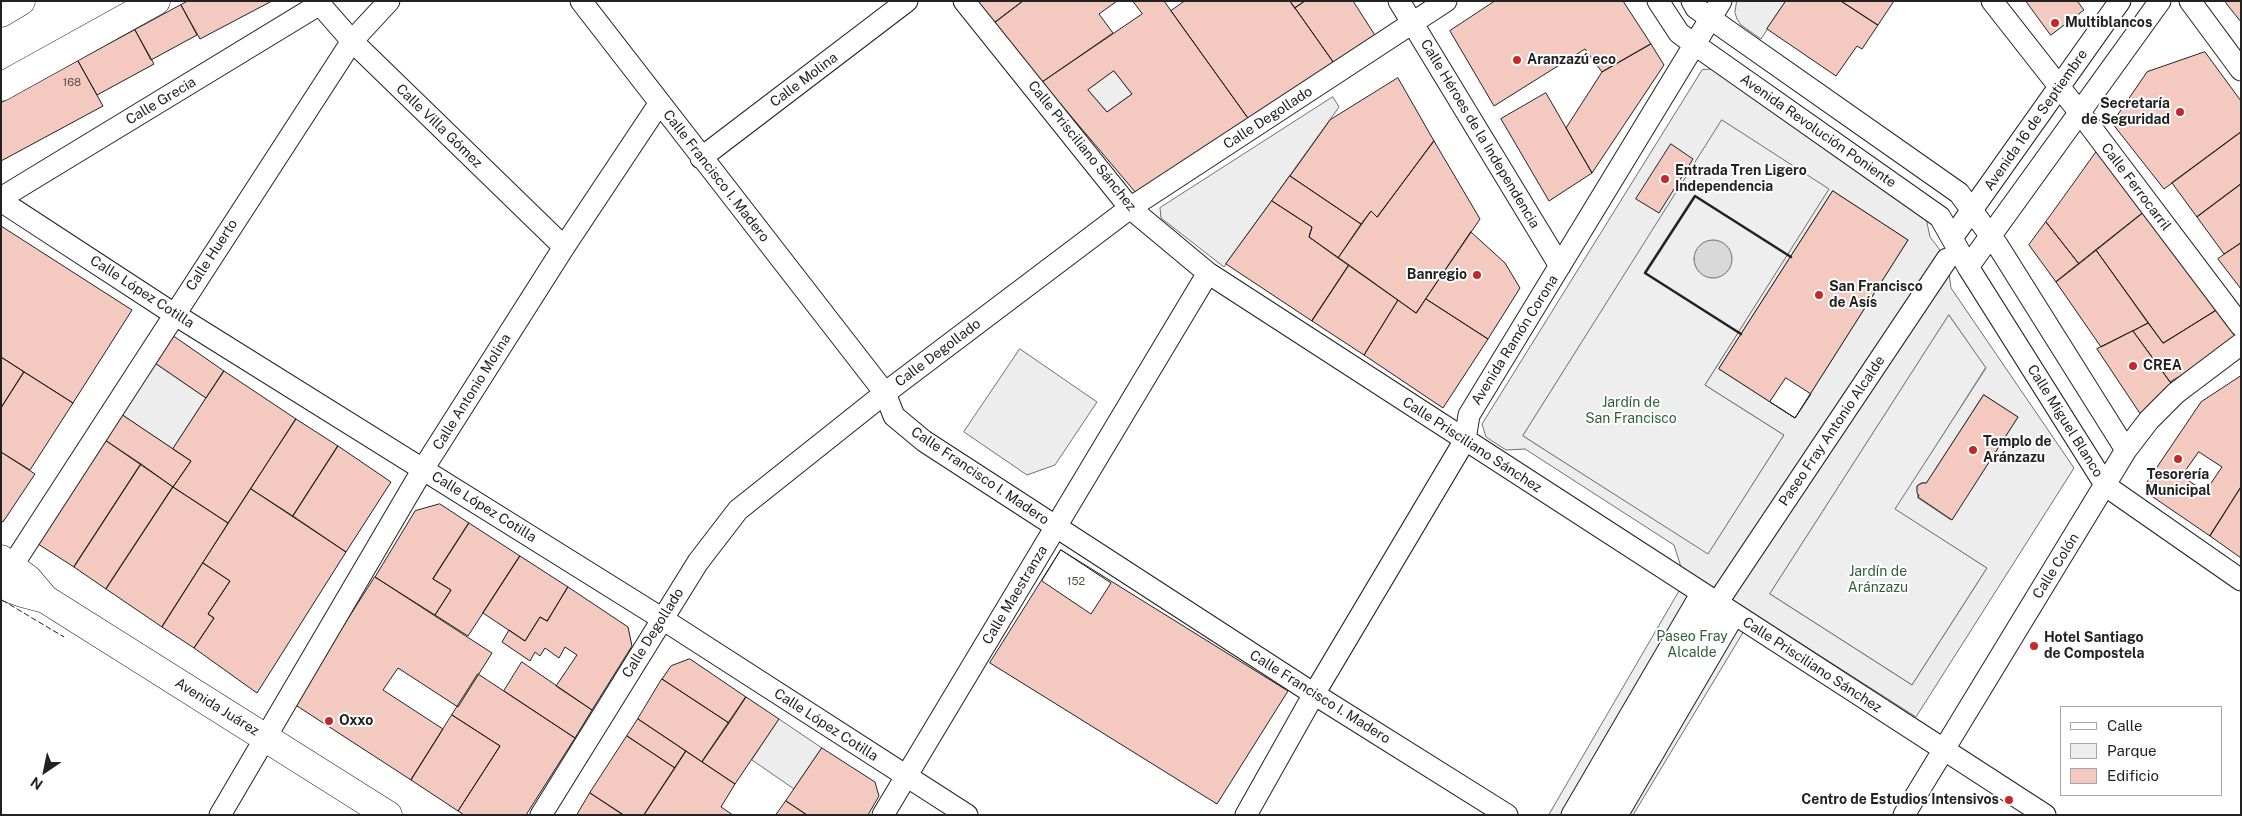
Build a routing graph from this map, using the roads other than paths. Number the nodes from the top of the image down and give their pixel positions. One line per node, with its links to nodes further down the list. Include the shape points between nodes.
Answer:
1 (21, 1): 17 (main road)
2 (156, 1): 23 (main road)
3 (389, 1): 19 (street, Calle Huerto)
4 (580, 1): 24 (street, Calle Francisco I. Madero)
5 (907, 1): 26 (street, Calle Molina)
6 (964, 1): 28 (street, Calle Prisciliano Sánchez)
7 (1399, 1): 18 (street, Calle Héroes de la Independencia)
8 (1446, 1): 18 (street, Calle Degollado)
9 (1658, 1): 20 (street, Avenida Revolución Poniente, via 1679,33)
10 (1692, 1): 16 (street, via 1696,8)
11 (1992, 1): 22 (street, Calle Ferrocarril)
12 (2120, 1): 22 (street, Avenida 16 de Septiembre)
13 (2160, 1): 25 (street)
14 (2190, 1): 21 (street)
15 (319, 3): 19 (street, Calle Villa Gómez); 27 (street, Calle Grecia)
16 (1716, 9): 20 (street, Avenida Ramón Corona); 29 (street, via 1958,193)
17 (1, 13)
18 (1413, 24): 28 (street, Calle Degollado); 34 (street, Calle Héroes de la Independencia)
19 (352, 41): 32 (street, Calle Villa Gómez); 37 (street, Calle Huerto)
20 (1694, 44): 31 (street, Avenida Revolución Poniente, via 1940,217); 34 (street, Avenida Ramón Corona)
21 (2241, 70)
22 (2060, 86): 25 (street, Calle Ferrocarril); 29 (street, Avenida 16 de Septiembre)
23 (1, 87)
24 (659, 104): 26 (street, Calle Francisco I. Madero); 32 (street, Calle Antonio Molina)
25 (2080, 112): 30 (street); 38 (street, Calle Ferrocarril)
26 (701, 158): 40 (street, Calle Francisco I. Madero)
27 (1, 200): 37 (street, Calle López Cotilla)
28 (1130, 208): 36 (street, Calle Prisciliano Sánchez); 40 (street, Calle Degollado)
29 (1972, 210): 30 (street); 31 (street, Avenida 16 de Septiembre)
30 (1990, 236): 35 (street); 42 (street)
31 (1952, 238): 35 (street, Avenida Revolución Poniente)
32 (564, 247): 43 (street, Calle Antonio Molina)
33 (1947, 259): 48 (street, Paseo Fray Antonio Alcalde)
34 (1560, 266): 41 (street, Avenida Ramón Corona, via 1469,415)
35 (1968, 267): 44 (street, Calle Miguel Blanco)
36 (1208, 273): 41 (street, Calle Prisciliano Sánchez); 45 (street, Calle Maestranza)
37 (174, 314): 43 (street, Calle López Cotilla); 46 (street, Calle Huerto)
38 (2241, 326)
39 (2241, 344): 42 (street, Calle Colón, via 2176,393)
40 (885, 393): 45 (street, Calle Francisco I. Madero, via 894,416 924,441); 49 (street, Calle Degollado, via 738,510)
41 (1465, 440): 48 (street, Calle Prisciliano Sánchez); 50 (street, Avenida Ramón Corona)
42 (2126, 450): 44 (street, Calle Colón)
43 (423, 469): 49 (street, Calle López Cotilla); 51 (street, Calle Antonio Molina)
44 (2106, 486): 47 (street, Calle Miguel Blanco); 52 (street, Calle Colón)
45 (1056, 527): 50 (street, Calle Francisco I. Madero); 53 (street, Calle Maestranza)
46 (5, 570): 51 (main road, Avenida Juárez, via 28,579 45,599)
47 (2241, 580)
48 (1717, 604): 52 (street, Calle Prisciliano Sánchez); 61 (street); 62 (street); 63 (street)
49 (661, 618): 53 (street, Calle López Cotilla); 56 (street, Calle Degollado)
50 (1314, 694): 59 (street, Avenida Ramón Corona); 60 (street, Calle Francisco I. Madero)
51 (266, 738): 54 (street); 55 (main road, Avenida Juárez)
52 (1942, 750): 64 (street, Calle Colón); 65 (street, Calle Prisciliano Sánchez)
53 (906, 777): 57 (street, Calle Maestranza); 58 (street, Calle López Cotilla)
54 (220, 815)
55 (388, 815)
56 (541, 815)
57 (883, 815)
58 (967, 815)
59 (1246, 815)
60 (1507, 815)
61 (1572, 815)
62 (1595, 815)
63 (1617, 815)
64 (1904, 815)
65 (2044, 815)

